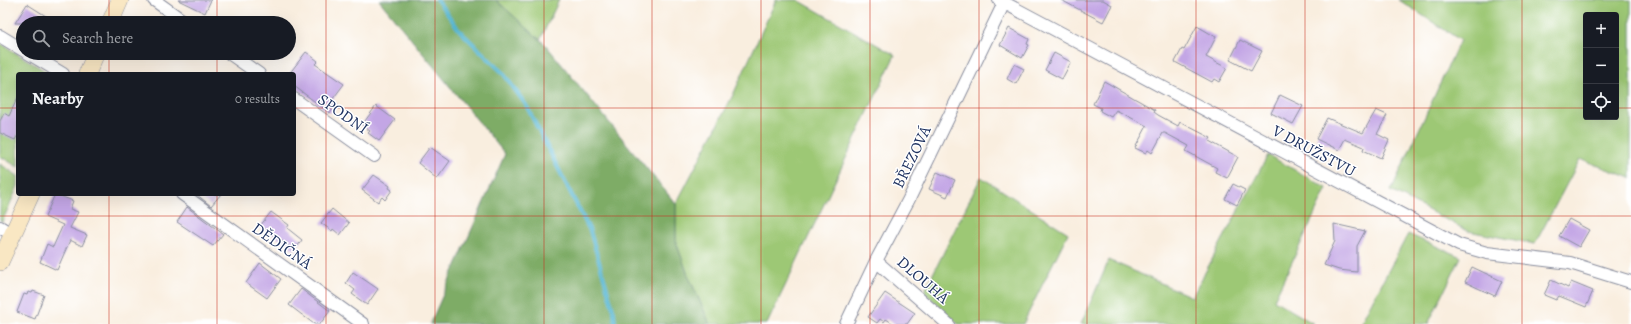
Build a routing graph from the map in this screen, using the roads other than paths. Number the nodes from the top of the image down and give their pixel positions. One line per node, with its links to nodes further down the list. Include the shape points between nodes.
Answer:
1 (120, 0): 4 (main road)
2 (154, 0): 5 (street)
3 (1002, 2): 19 (street, BŘEZOVÁ, via 909,199); 21 (street, V DRUŽSTVU, via 1459,245 1487,253 1570,264)
4 (113, 16)
5 (176, 16)
6 (0, 36): 7 (street)
7 (16, 46)
8 (40, 60): 11 (street)
9 (93, 60): 12 (main road)
10 (239, 60): 13 (street)
11 (60, 72)
12 (88, 72)
13 (256, 72)
14 (296, 100): 15 (street, SPODNÍ)
15 (374, 156)
16 (31, 196): 18 (main road)
17 (185, 196): 22 (street, DĚDIČNÁ)
18 (6, 231): 20 (main road)
19 (876, 260): 23 (street, BŘEZOVÁ); 24 (street, DLOUHÁ)
20 (0, 262)
21 (1631, 282)
22 (363, 324)
23 (846, 324)
24 (948, 324)

